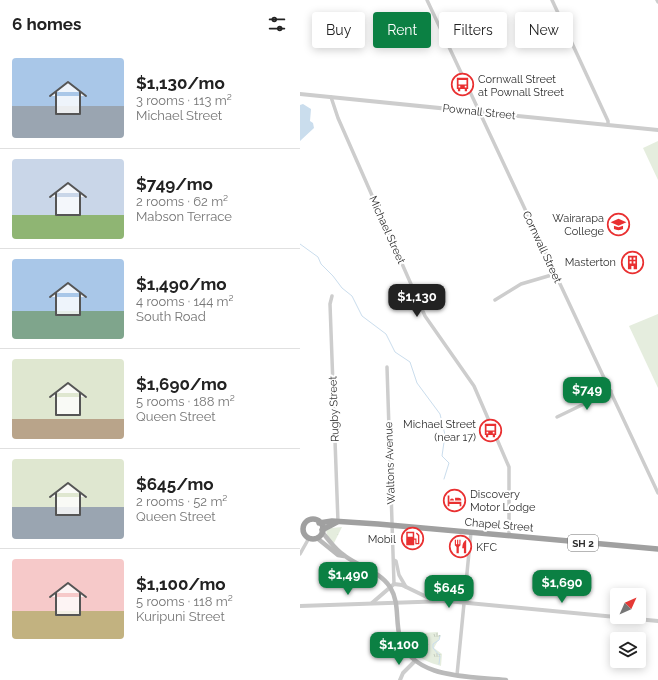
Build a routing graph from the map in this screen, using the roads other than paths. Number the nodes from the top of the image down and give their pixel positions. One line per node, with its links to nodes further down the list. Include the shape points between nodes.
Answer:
1 (427, 0): 5 (street, Cornwall Street)
2 (552, 0): 6 (street)
3 (300, 94): 4 (street, Pownall Street)
4 (331, 97): 5 (street, Pownall Street); 22 (street, Michael Street, via 425,316 474,386 509,467)
5 (479, 112): 6 (street, Pownall Street); 8 (street, Cornwall Street)
6 (608, 125): 7 (street, Pownall Street)
7 (658, 130)
8 (555, 274): 10 (street, via 521,284); 12 (street, Cornwall Street)
9 (332, 296): 16 (street, Rugby Street, via 330,304)
10 (496, 300)
11 (387, 367): 18 (street, Waltons Avenue)
12 (611, 391): 13 (street); 14 (street, Cornwall Street)
13 (557, 417)
14 (658, 493)
15 (319, 522): 16 (highway, Chapel Street / SH 2); 17 (highway, SH 2, via 312,520); 19 (highway)
16 (338, 522): 18 (highway, Chapel Street / SH 2); 19 (highway, Chapel Street / SH 2)
17 (303, 523): 20 (highway, SH 2)
18 (393, 525): 21 (highway, Chapel Street / SH 2); 28 (street, Waltons Avenue)
19 (322, 531): 24 (highway, SH 2); 27 (main road, via 332,546)
20 (302, 532): 23 (highway, SH 2)
21 (471, 532): 22 (highway, Chapel Street / SH 2); 33 (street)
22 (509, 536): 25 (highway, Chapel Street / SH 2)
23 (309, 538): 24 (highway); 26 (street)
24 (317, 538): 27 (main road, via 338,555)
25 (658, 549)
26 (300, 554)
27 (344, 556): 29 (main road, via 377,574)
28 (394, 560): 29 (street, Waltons Avenue); 30 (street, Waltons Avenue)
29 (392, 586): 30 (street); 32 (street); 34 (main road)
30 (407, 588): 31 (street)
31 (435, 601): 33 (street); 34 (street)
32 (371, 603): 34 (street); 35 (street)
33 (465, 603): 36 (street); 38 (street)
34 (397, 604): 37 (main road, via 400,638)
35 (300, 606)
36 (658, 621)
37 (415, 661): 38 (main road, via 432,670); 39 (street)
38 (458, 675): 40 (main road)
39 (400, 680)
40 (506, 680)

